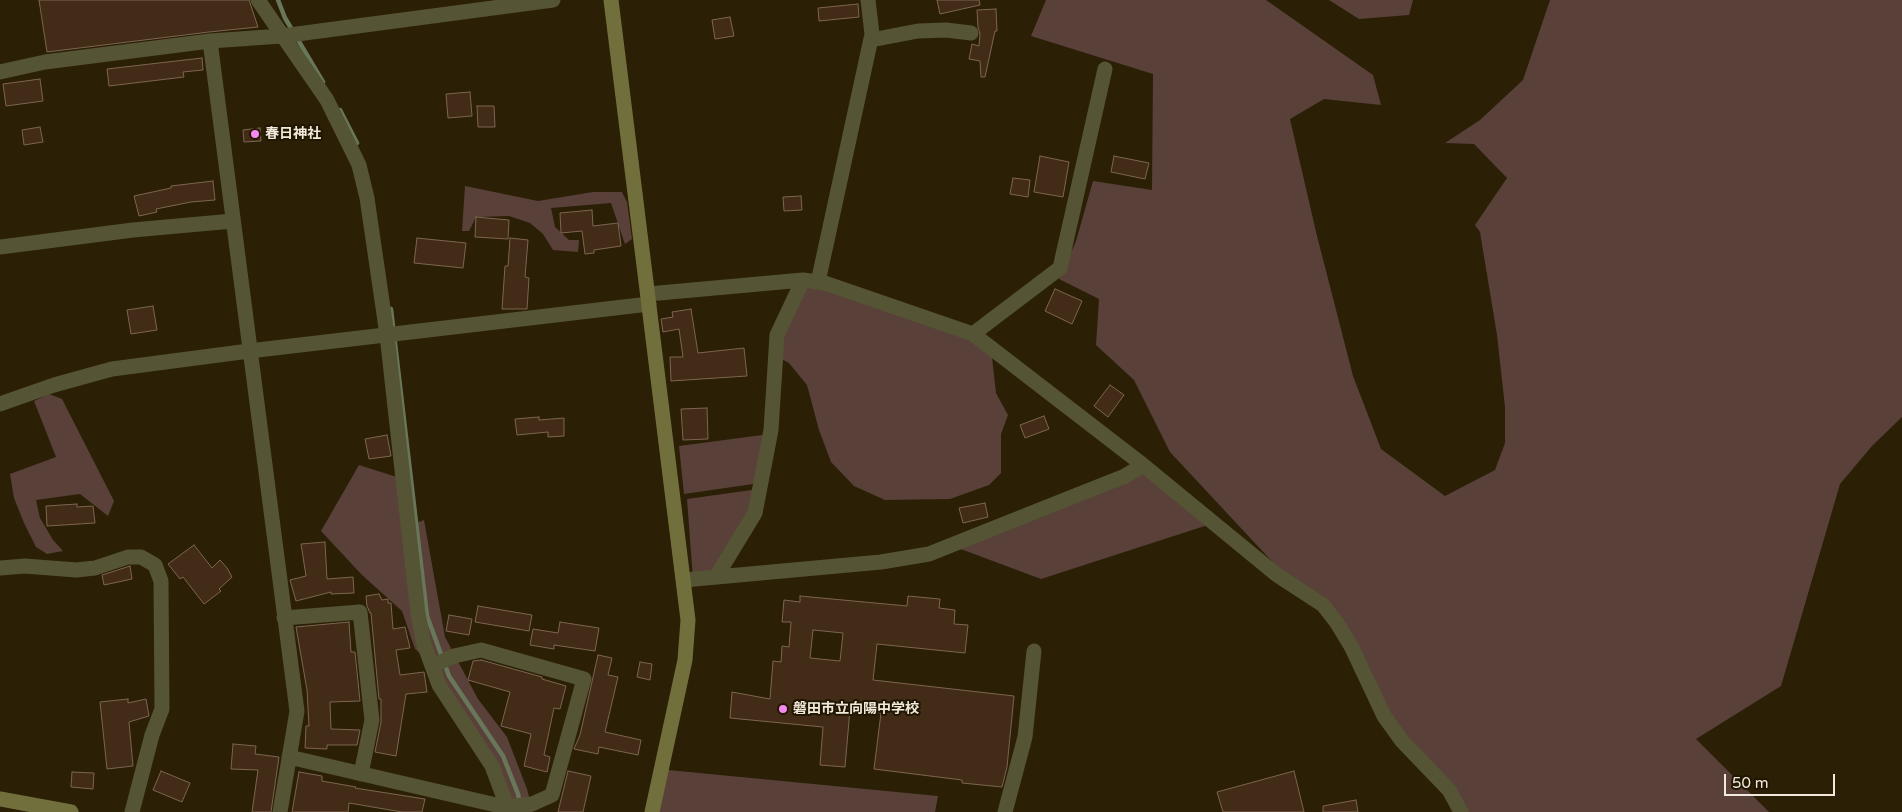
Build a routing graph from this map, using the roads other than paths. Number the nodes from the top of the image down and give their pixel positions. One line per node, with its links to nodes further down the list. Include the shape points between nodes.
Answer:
1 (258, 0): 6 (street)
2 (553, 0): 6 (street)
3 (611, 0): 14 (street)
4 (868, 0): 8 (street)
5 (971, 33): 8 (street, via 918,31)
6 (282, 36): 7 (street); 16 (street, via 326,100 359,164)
7 (210, 40): 10 (street, via 45,62); 11 (street)
8 (871, 40): 13 (street)
9 (1105, 69): 15 (street, via 1060,268)
10 (0, 72)
11 (233, 220): 12 (street); 17 (street)
12 (0, 246)
13 (810, 281): 14 (street); 15 (street); 21 (street, via 777,335 770,430 755,513)
14 (648, 299): 16 (street); 22 (street)
15 (973, 334): 19 (street)
16 (387, 335): 17 (street); 25 (street, via 418,614)
17 (249, 351): 18 (street, via 112,369); 23 (street)
18 (0, 404)
19 (1143, 465): 21 (street, via 1125,476 929,554 882,562); 35 (street, via 1277,575 1323,605 1351,646 1384,716 1402,741 1449,790)
20 (0, 568): 31 (street, via 26,566 76,570 95,568 128,557 141,557 155,565 161,581 162,709)
21 (716, 576): 22 (street)
22 (684, 580): 33 (street, via 688,620 686,660)
23 (284, 618): 26 (street, via 296,711); 27 (street, via 360,612 372,720)
24 (1034, 651): 34 (street, via 1025,737)
25 (432, 666): 29 (street, via 439,684 492,766); 29 (street, via 454,656 481,650 584,680 552,796)
26 (289, 757): 27 (street); 32 (street)
27 (361, 774): 29 (street)
28 (0, 799): 30 (street)
29 (506, 809)
30 (71, 812)
31 (132, 812)
32 (280, 812)
33 (652, 812)
34 (1005, 812)
35 (1461, 812)

